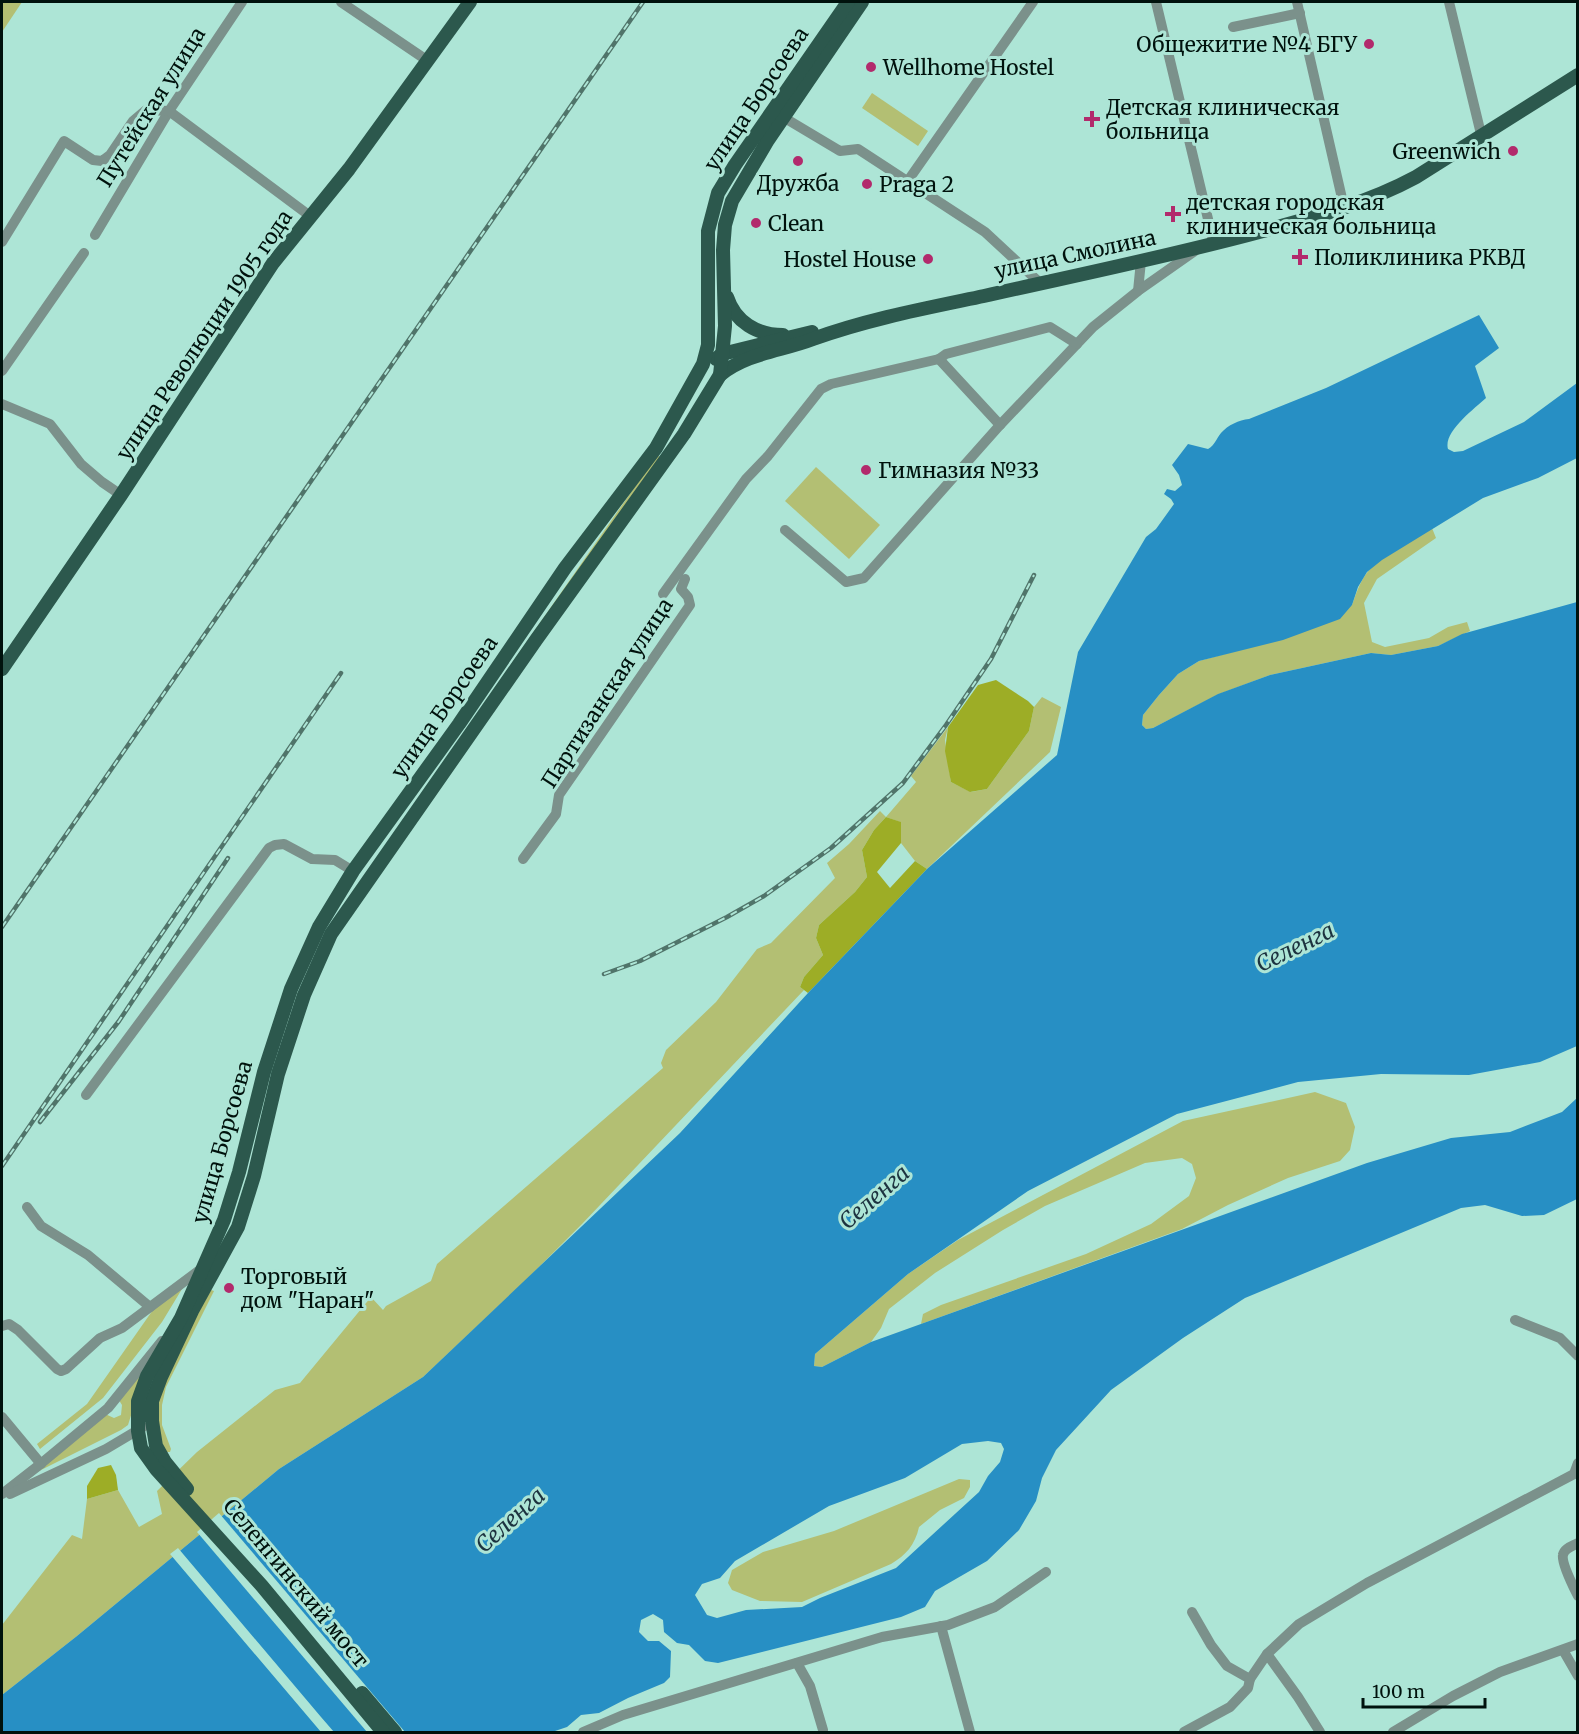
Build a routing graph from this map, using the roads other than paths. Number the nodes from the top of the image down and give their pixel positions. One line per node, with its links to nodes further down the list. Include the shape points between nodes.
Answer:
1 (242, 2): 16 (street, Путейская улица)
2 (341, 2): 12 (street)
3 (470, 2): 12 (main road, улица Революции 1905 года)
4 (848, 2): 15 (main road, улица Борсоева)
5 (862, 2): 17 (main road, улица Борсоева)
6 (1033, 2): 19 (street)
7 (1156, 2): 23 (street)
8 (1297, 2): 10 (street)
9 (1449, 2): 18 (street)
10 (1300, 13): 11 (street); 20 (street)
11 (1233, 27)
12 (428, 61): 21 (main road, улица Революции 1905 года)
13 (1578, 67): 18 (main road)
14 (1578, 75): 18 (main road, улица Смолина)
15 (772, 110): 17 (street); 34 (main road, улица Борсоева, via 721,187 713,209 708,236)
16 (169, 111): 21 (street); 22 (street, Путейская улица); 24 (street, via 146,110 102,161 93,160 64,141)
17 (785, 118): 19 (street, via 840,151 858,149); 29 (main road, улица Борсоева, via 732,201 725,225)
18 (1481, 131): 20 (main road, улица Смолина, via 1437,165 1392,190)
19 (907, 182): 28 (street, via 985,232)
20 (1343, 204): 23 (main road, улица Смолина)
21 (310, 216): 43 (main road, улица Революции 1905 года, via 273,263)
22 (95, 235)
23 (1213, 240): 25 (main road, улица Смолина); 28 (main road)
24 (2, 242)
25 (1198, 249): 27 (main road, улица Смолина); 30 (street)
26 (84, 253): 37 (street)
27 (1141, 261): 28 (main road, улица Смолина); 30 (street)
28 (1037, 280): 31 (main road, улица Смолина); 32 (main road)
29 (725, 288): 32 (main road, via 735,315 758,332); 35 (main road, улица Борсоева)
30 (1138, 291): 33 (street)
31 (832, 331): 32 (main road, улица Смолина); 38 (main road, улица Смолина, via 740,362)
32 (797, 334): 35 (main road, улица Смолина)
33 (1077, 344): 36 (street, via 1050,327); 41 (street)
34 (708, 345): 35 (main road); 39 (main road, улица Борсоева)
35 (718, 357): 38 (main road); 39 (main road)
36 (939, 359): 41 (street); 46 (street, via 821,389 746,479)
37 (2, 370)
38 (720, 375): 42 (main road, улица Борсоева, via 684,434)
39 (693, 384): 42 (main road, улица Борсоева)
40 (2, 404): 43 (street, via 50,424 81,464)
41 (1000, 425): 44 (street, via 864,578 846,582)
42 (661, 452): 49 (main road, улица Борсоева, via 565,568); 50 (main road, улица Борсоева)
43 (121, 495): 47 (main road, улица Революции 1905 года)
44 (784, 530)
45 (686, 579): 48 (street, Партизанская улица, via 681,589 690,604 559,795 556,814)
46 (663, 594)
47 (2, 669)
48 (523, 859)
49 (354, 871): 50 (main road); 51 (street, via 335,860 312,859 284,844 269,848); 53 (main road, улица Борсоева, via 319,927 291,989 264,1072 233,1196)
50 (368, 880): 60 (main road, улица Борсоева, via 332,934 304,995 278,1074 238,1227 161,1377 152,1401)
51 (86, 1095)
52 (27, 1207): 54 (street, via 41,1226 88,1256)
53 (201, 1269): 54 (street); 55 (main road, улица Борсоева)
54 (150, 1307): 57 (street, via 122,1328 100,1338 61,1371 18,1330 9,1324)
55 (181, 1318): 61 (main road, улица Борсоева, via 147,1376); 63 (street, via 108,1408)
56 (1515, 1320): 58 (street, via 1560,1338)
57 (2, 1326)
58 (1578, 1356)
59 (2, 1417): 63 (street)
60 (152, 1421): 61 (street); 64 (main road, улица Борсоева)
61 (132, 1434): 64 (main road, улица Борсоева); 66 (street)
62 (1578, 1463): 65 (street)
63 (40, 1464): 66 (street)
64 (160, 1466): 78 (main road, Селенгинский мост); 79 (main road, Селенгинский мост)
65 (1576, 1474): 74 (street, via 1332,1603 1299,1624)
66 (2, 1496)
67 (1578, 1543): 69 (street, via 1566,1550 1563,1561)
68 (1046, 1572): 71 (street, via 995,1606)
69 (1578, 1596)
70 (1192, 1612): 77 (street, via 1227,1666)
71 (941, 1626): 75 (street, via 882,1637); 82 (street)
72 (1578, 1644): 73 (street)
73 (1563, 1650): 76 (street); 85 (street, via 1500,1672)
74 (1267, 1654): 77 (street); 84 (street)
75 (797, 1663): 80 (street, via 623,1715); 81 (street, via 810,1686)
76 (1578, 1676)
77 (1250, 1679): 83 (street, via 1248,1688 1230,1707)
78 (383, 1732)
79 (395, 1732)
80 (583, 1732)
81 (821, 1732)
82 (970, 1732)
83 (1184, 1732)
84 (1320, 1732)
85 (1393, 1732)

